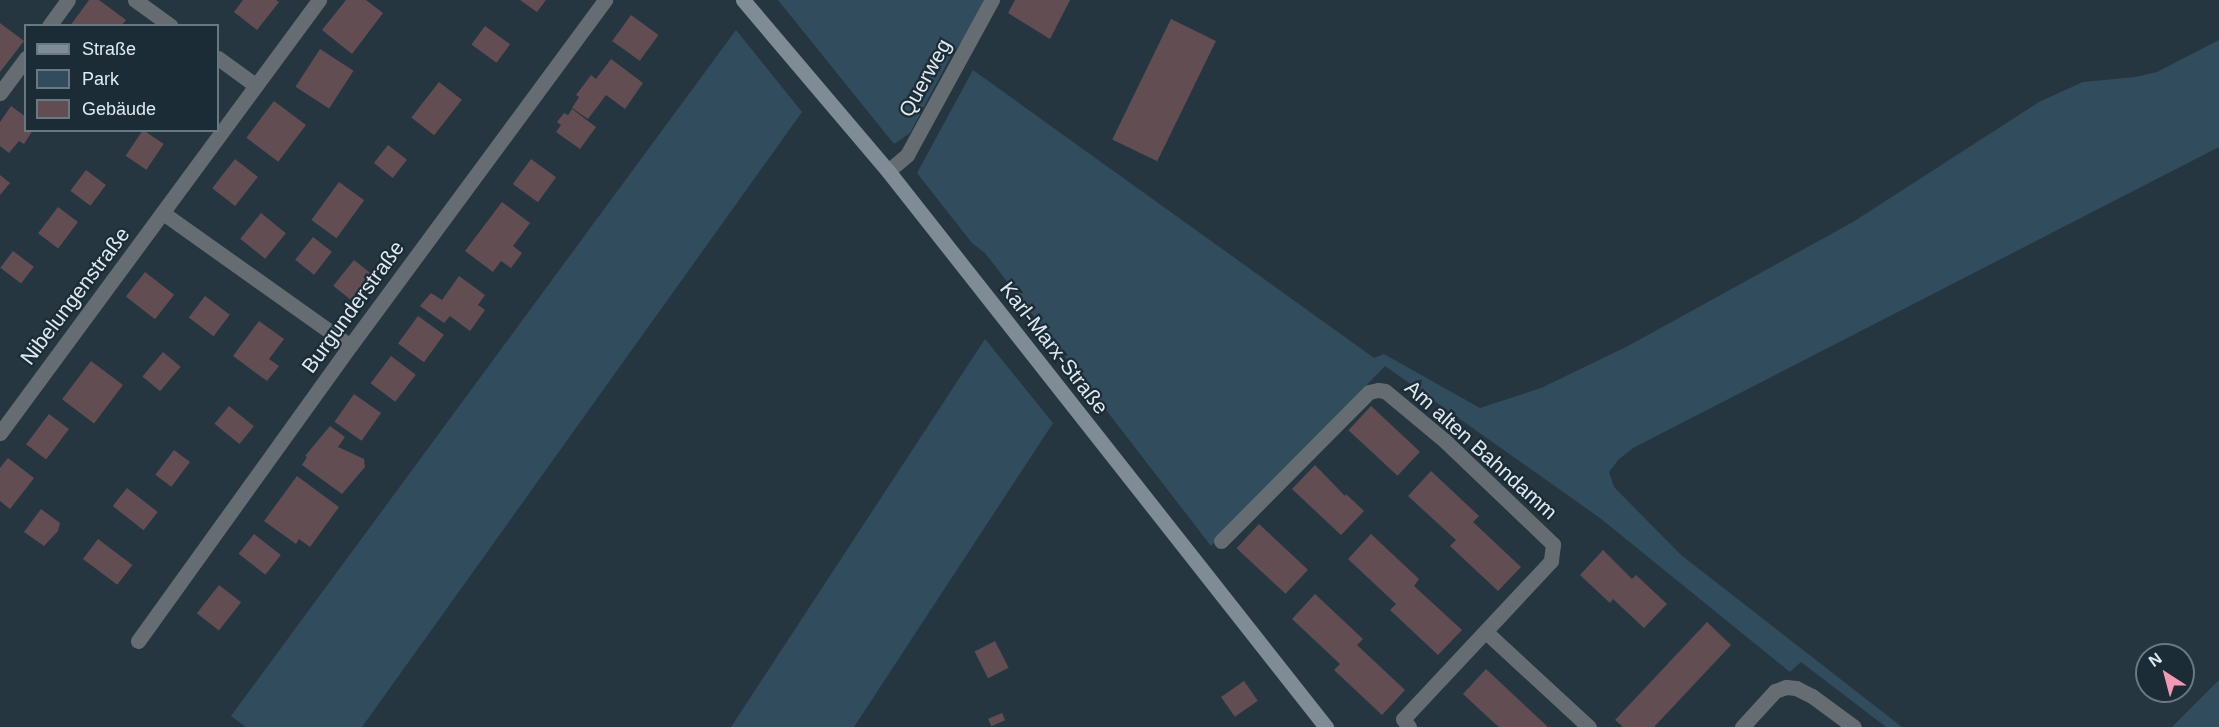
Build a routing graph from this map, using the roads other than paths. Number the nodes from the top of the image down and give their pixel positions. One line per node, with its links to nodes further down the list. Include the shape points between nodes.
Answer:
1 (68, 0): 7 (street)
2 (135, 0): 8 (street)
3 (319, 0): 11 (street, Nibelungenstraße)
4 (605, 0): 15 (street, Burgunderstraße)
5 (743, 0): 13 (main road, Karl-Marx-Straße)
6 (992, 0): 13 (street, Querweg, via 907,155)
7 (50, 24)
8 (168, 24)
9 (219, 59): 11 (street)
10 (24, 61): 12 (street)
11 (255, 85): 14 (street, Nibelungenstraße)
12 (0, 93)
13 (888, 171): 20 (main road, Karl-Marx-Straße)
14 (163, 213): 15 (street); 16 (street, Nibelungenstraße)
15 (350, 346): 19 (street, Burgunderstraße)
16 (0, 433)
17 (1221, 541): 18 (street, Am alten Bahndamm, via 1369,392 1385,392 1444,440 1553,544 1551,561)
18 (1486, 632): 21 (street, Am alten Bahndamm, via 1403,718); 22 (street)
19 (138, 641)
20 (1326, 727)
21 (1409, 727)
22 (1589, 727)
23 (1742, 727): 24 (street, via 1775,691 1785,687 1812,696)
24 (1854, 727)

